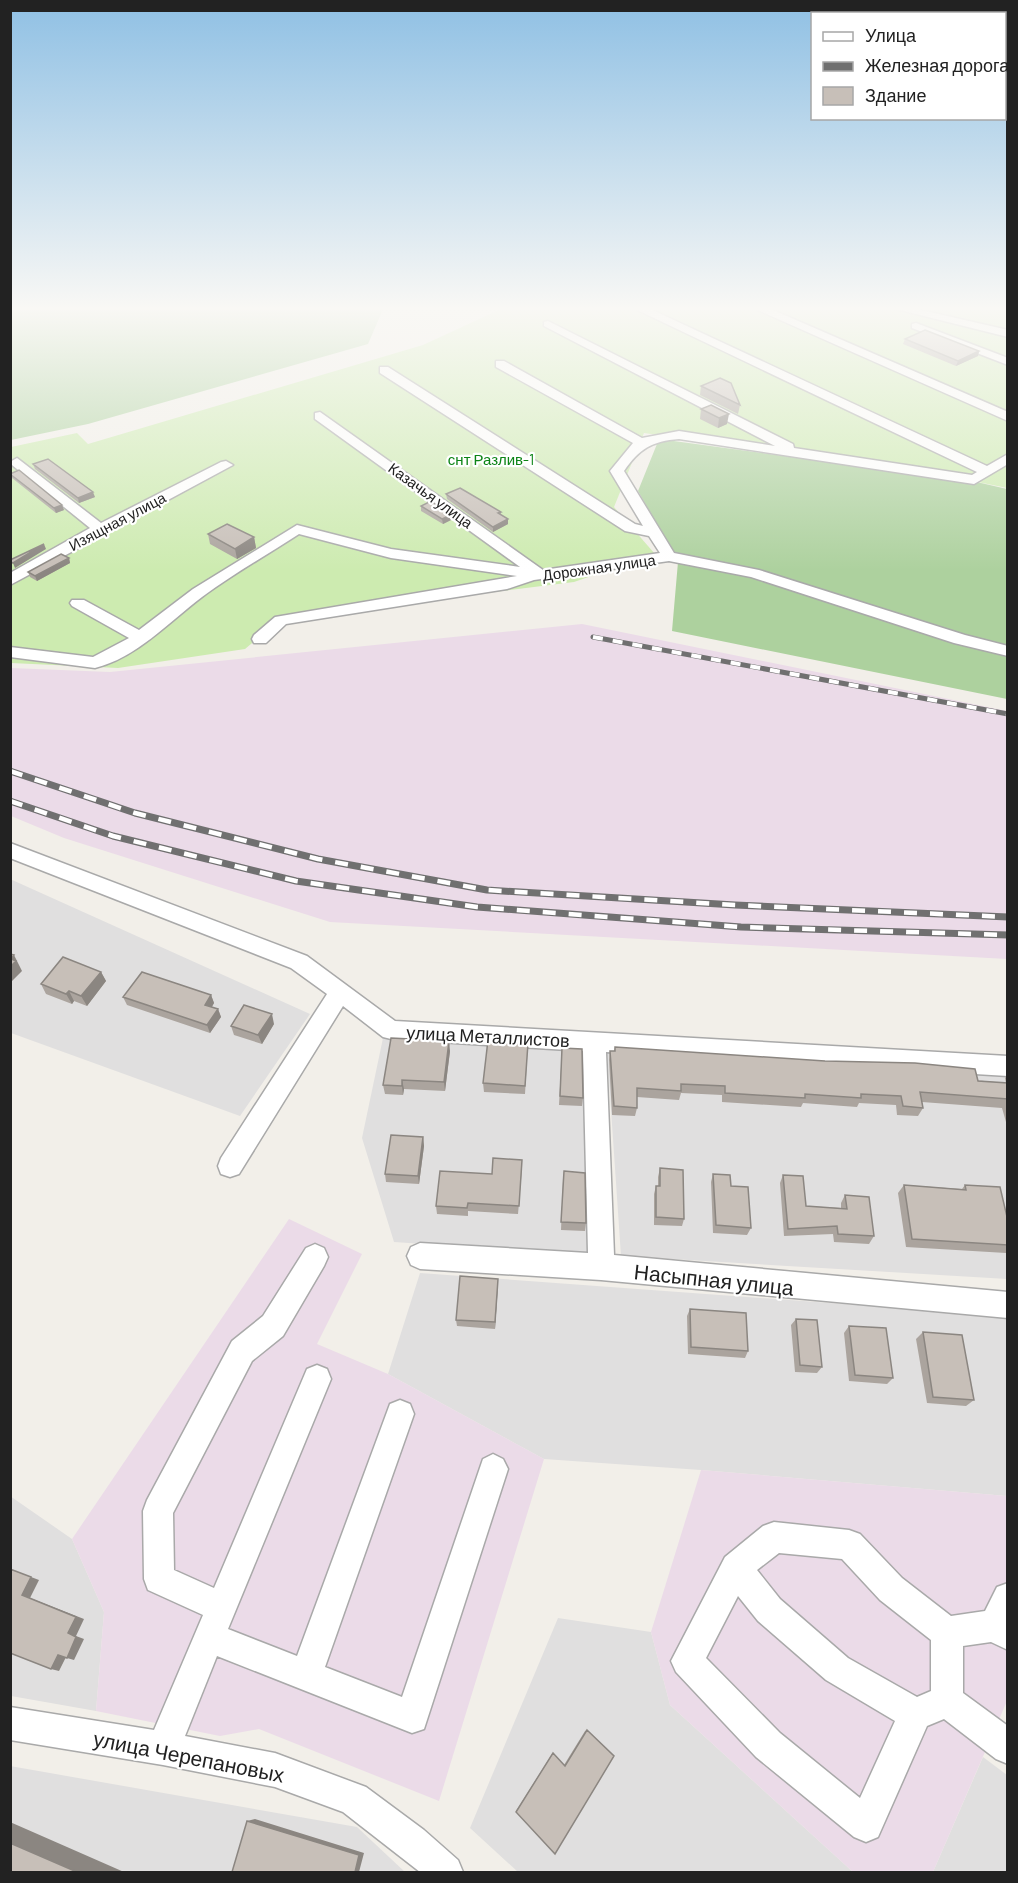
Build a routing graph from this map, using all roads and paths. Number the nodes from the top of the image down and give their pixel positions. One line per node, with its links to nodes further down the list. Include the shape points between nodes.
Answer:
1 (423, 395): 15 (street, via 630,528)
2 (555, 395): 8 (street)
3 (687, 395): 9 (street, via 784,444)
4 (825, 395): 13 (street)
5 (958, 395): 7 (street)
6 (320, 416): 17 (street, Казачья улица)
7 (1008, 417)
8 (642, 443): 9 (street, via 651,437 679,435); 15 (street, Дорожная улица, via 631,450 617,471)
9 (795, 454): 13 (street, via 974,480)
10 (1008, 458): 13 (street)
11 (17, 462): 14 (street)
12 (226, 465): 14 (street, Изящная улица)
13 (987, 471)
14 (100, 529): 18 (street, Изящная улица)
15 (656, 533): 16 (street, Дорожная улица)
16 (669, 556): 17 (street, Дорожная улица); 22 (street, via 754,573)
17 (537, 576): 20 (street, Дорожная улица, via 512,569 391,553 297,529 199,591); 21 (street, via 281,621)
18 (10, 580)
19 (78, 603): 20 (street)
20 (139, 637): 23 (street, Дорожная улица, via 95,663)
21 (260, 639)
22 (1008, 651)
23 (10, 652)
24 (10, 850): 25 (street, улица Металлистов, via 298,962)
25 (340, 992): 26 (street, улица Металлистов, via 392,1030); 28 (street)
26 (594, 1042): 27 (street, улица Металлистов); 31 (street)
27 (1008, 1066)
28 (230, 1166)
29 (420, 1256): 31 (street, Насыпная улица)
30 (315, 1257): 37 (street, via 273,1326 242,1351 158,1511 159,1580)
31 (601, 1267): 32 (street, Насыпная улица)
32 (1008, 1305)
33 (317, 1379): 37 (street)
34 (400, 1414): 41 (street)
35 (493, 1468): 41 (street, via 412,1717)
36 (736, 1568): 39 (street, via 774,1537 849,1545 891,1589); 43 (street, via 769,1610 837,1669); 43 (street, via 687,1661 768,1745 866,1825)
37 (223, 1608): 40 (street)
38 (1003, 1619): 39 (street)
39 (947, 1632): 42 (street)
40 (211, 1638): 41 (street); 46 (street)
41 (306, 1676)
42 (947, 1701): 43 (street); 45 (street)
43 (915, 1714)
44 (10, 1723): 46 (street, улица Черепановых)
45 (1003, 1743)
46 (163, 1748): 47 (street, улица Черепановых, via 275,1770 354,1798)
47 (446, 1872)

